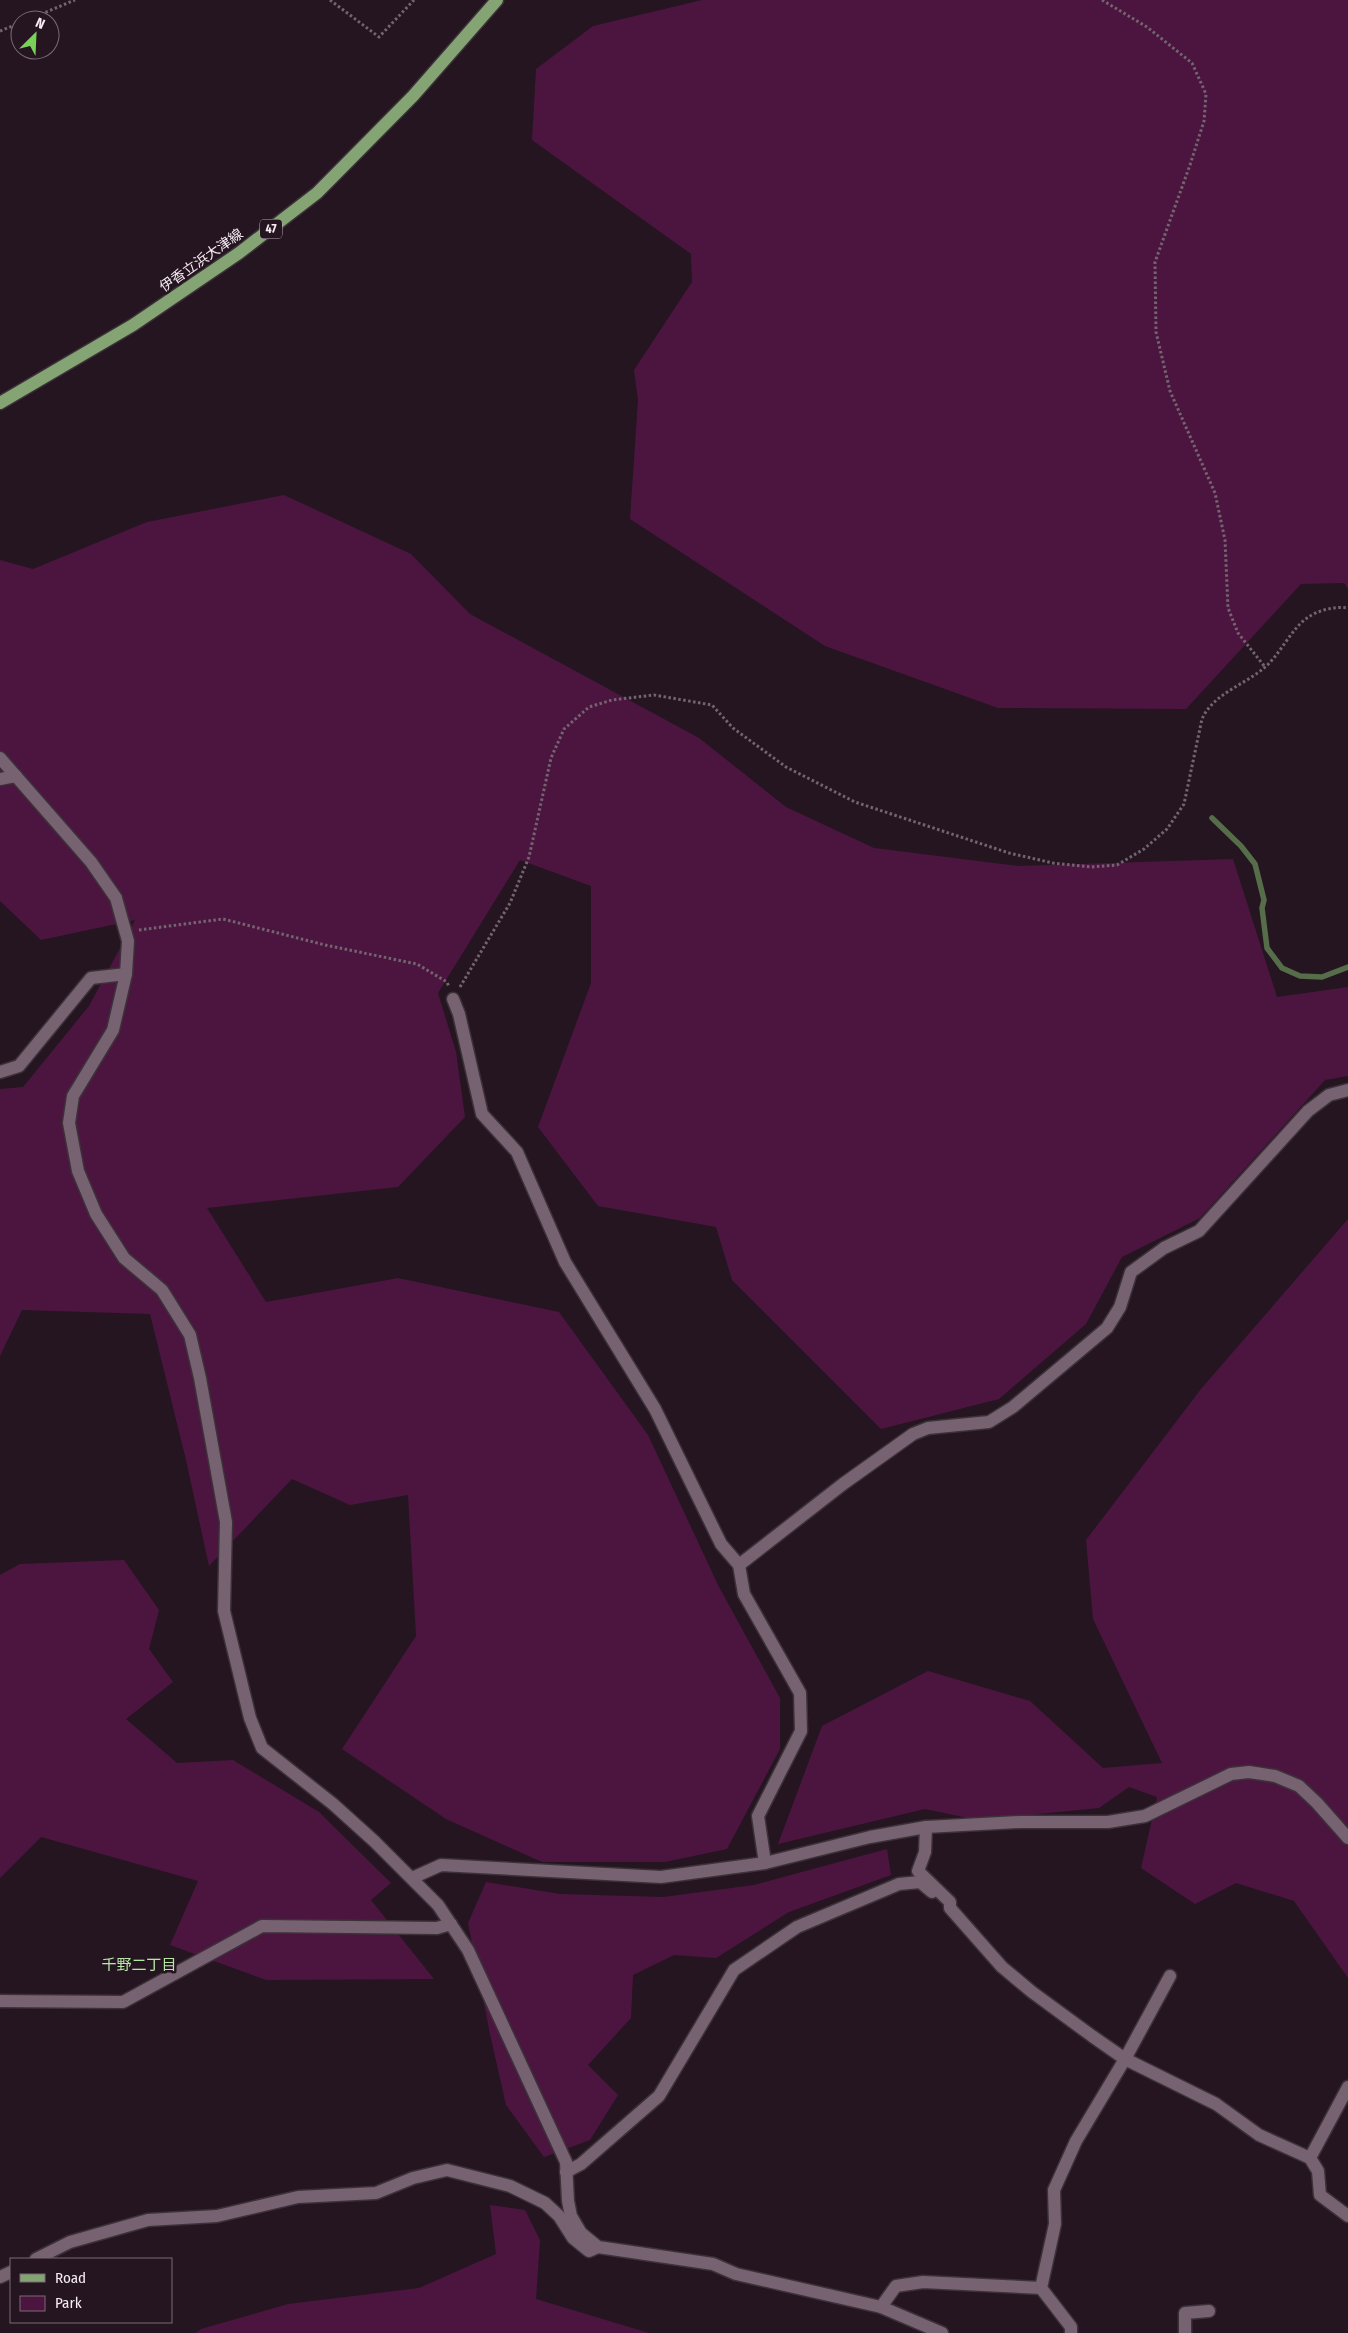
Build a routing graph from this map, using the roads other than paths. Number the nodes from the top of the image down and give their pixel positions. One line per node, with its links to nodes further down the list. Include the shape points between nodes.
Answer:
1 (497, 0): 2 (main road, 伊香立浜大津線 / 47, via 414,96 317,193 133,325)
2 (0, 403)
3 (0, 758): 4 (street)
4 (16, 776): 5 (street); 6 (street, via 91,862 116,898 128,941)
5 (0, 779)
6 (126, 974): 8 (street, via 91,978 19,1066); 14 (street, via 113,1030 73,1096 69,1123 78,1171 96,1214 124,1258 162,1290 190,1335 226,1522 224,1611 250,1718 262,1748 333,1804)
7 (453, 999): 10 (street, via 482,1114 517,1152 565,1262 655,1409 721,1544)
8 (0, 1072)
9 (1348, 1090): 10 (street, via 1329,1095 1308,1111 1199,1230 1164,1248 1131,1272 1120,1306 1107,1328 1013,1407 989,1422 928,1428 913,1434)
10 (739, 1565): 13 (street, via 744,1594 800,1694 801,1731 758,1816)
11 (926, 1827): 12 (street, via 1108,1822 1145,1816 1231,1774 1249,1772 1275,1776 1299,1786); 13 (street); 15 (street, via 925,1852 918,1871 950,1902)
12 (1348, 1838)
13 (765, 1863): 14 (street, via 662,1877 442,1865)
14 (412, 1878): 16 (street)
15 (950, 1908): 19 (street, via 1002,1967); 22 (street, via 920,1882 899,1884 797,1927 734,1970 659,2096 580,2164)
16 (451, 1924): 18 (street, via 437,1928 262,1926 123,2002); 22 (street, via 468,1950 566,2162)
17 (1170, 1976): 19 (street)
18 (0, 2001)
19 (1125, 2058): 21 (street, via 1216,2104 1259,2135); 26 (street, via 1076,2141 1054,2190 1054,2224)
20 (1348, 2087): 21 (street)
21 (1310, 2158): 23 (street, via 1318,2171 1320,2195)
22 (566, 2172): 24 (street, via 571,2216 581,2233)
23 (1348, 2216)
24 (598, 2247): 25 (street, via 589,2251 573,2238 559,2216 545,2203 510,2186 446,2170 412,2178 376,2193 298,2197 217,2216 148,2220 70,2242); 27 (street, via 712,2264 736,2274)
25 (38, 2258)
26 (1041, 2288): 27 (street, via 923,2282 896,2286); 30 (street, via 1071,2328)
27 (881, 2306): 29 (street)
28 (1209, 2311): 31 (street, via 1185,2313)
29 (942, 2333)
30 (1071, 2333)
31 (1185, 2333)

